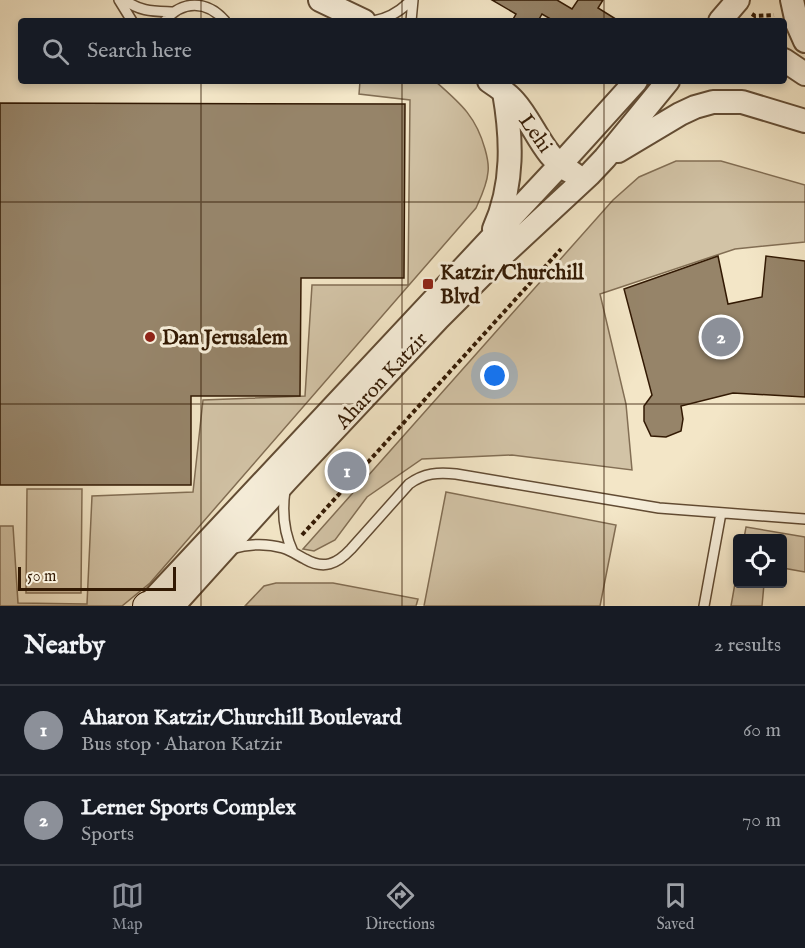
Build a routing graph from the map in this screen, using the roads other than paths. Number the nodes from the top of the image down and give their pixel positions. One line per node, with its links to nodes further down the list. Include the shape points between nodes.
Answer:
1 (119, 0): 8 (lane)
2 (125, 0): 7 (lane, via 148,11)
3 (320, 0): 11 (street)
4 (412, 0): 12 (lane); 13 (lane)
5 (738, 0): 14 (street)
6 (792, 0): 15 (street)
7 (174, 12): 9 (lane); 10 (lane, via 195,5)
8 (130, 18)
9 (168, 18)
10 (222, 18)
11 (358, 18)
12 (386, 18)
13 (411, 18)
14 (722, 18)
15 (805, 41)
16 (787, 62): 17 (street)
17 (805, 74)
18 (633, 84): 22 (street, Aharon Katzir)
19 (665, 84): 23 (street, Aharon Katzir)
20 (496, 86): 22 (street, Lehi, via 515,102 542,145); 24 (street, via 508,118 507,187 495,228)
21 (805, 121): 23 (street, via 742,102 707,103 635,140)
22 (560, 165): 23 (street, Lehi, via 572,173); 24 (street, Aharon Katzir)
23 (589, 175): 25 (street, Aharon Katzir, via 438,319)
24 (478, 252): 30 (street, Aharon Katzir)
25 (286, 481): 28 (lane, via 284,522); 29 (street, Aharon Katzir)
26 (721, 513): 27 (lane); 28 (lane, via 660,508 438,473 409,484 336,562 313,563); 32 (lane)
27 (805, 519)
28 (293, 552): 29 (lane, via 254,544)
29 (220, 554): 31 (street, Aharon Katzir)
30 (147, 606)
31 (173, 606)
32 (704, 606)

